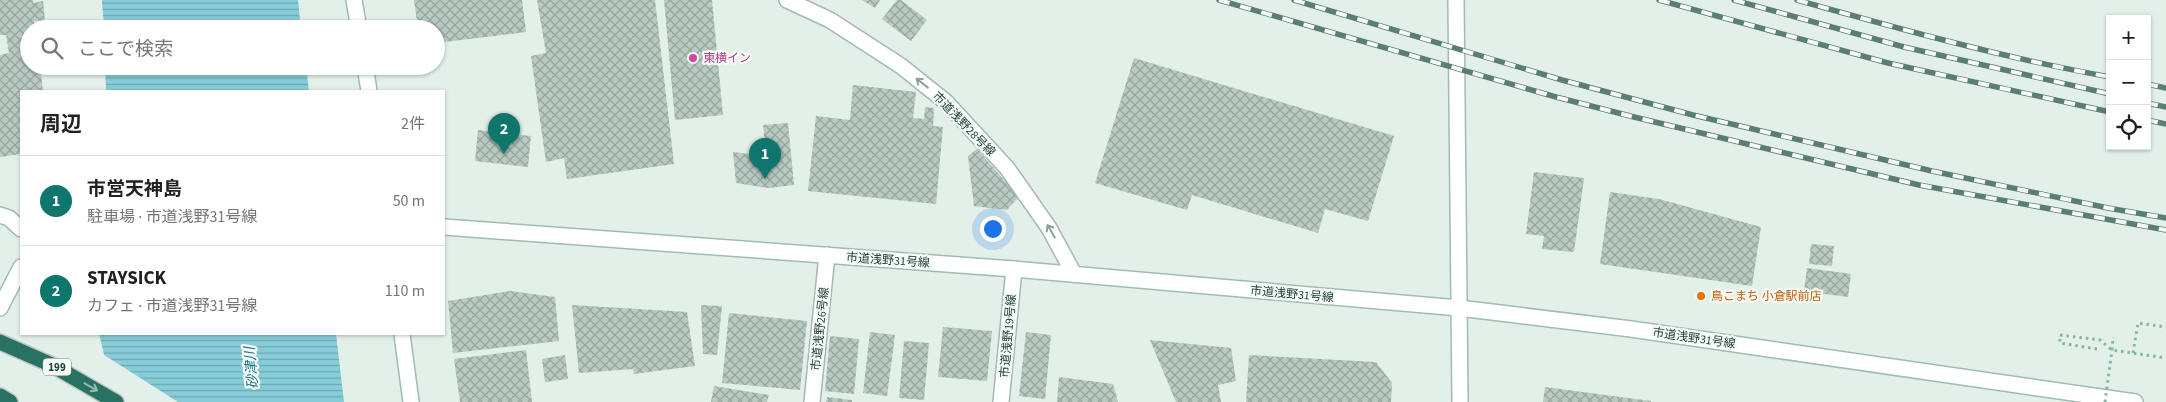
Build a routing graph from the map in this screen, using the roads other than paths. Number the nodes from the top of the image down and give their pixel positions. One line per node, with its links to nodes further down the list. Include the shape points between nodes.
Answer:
1 (354, 0): 4 (street)
2 (787, 0): 13 (street, 市道浅野28号線, one-way to 2, via 1049,228 1007,168 946,102 901,66 830,20)
3 (1456, 0): 15 (street)
4 (357, 20)
5 (366, 75): 6 (street)
6 (369, 90)
7 (0, 214): 9 (street)
8 (445, 227): 10 (street, 市道浅野31号線)
9 (20, 228)
10 (827, 256): 12 (street, 市道浅野31号線); 22 (street, 市道浅野26号線)
11 (20, 269): 14 (street)
12 (1014, 269): 13 (street, 市道浅野31号線); 23 (street, 市道浅野19号線)
13 (1074, 274): 15 (street, 市道浅野31号線)
14 (0, 308)
15 (1459, 308): 24 (street); 25 (street, 市道浅野31号線)
16 (402, 335): 21 (street)
17 (0, 342): 19 (highway, 199, one-way to 19, via 52,365)
18 (0, 396): 20 (highway)
19 (114, 400)
20 (10, 402)
21 (411, 402)
22 (812, 402)
23 (1001, 402)
24 (1460, 402)
25 (2135, 402)

